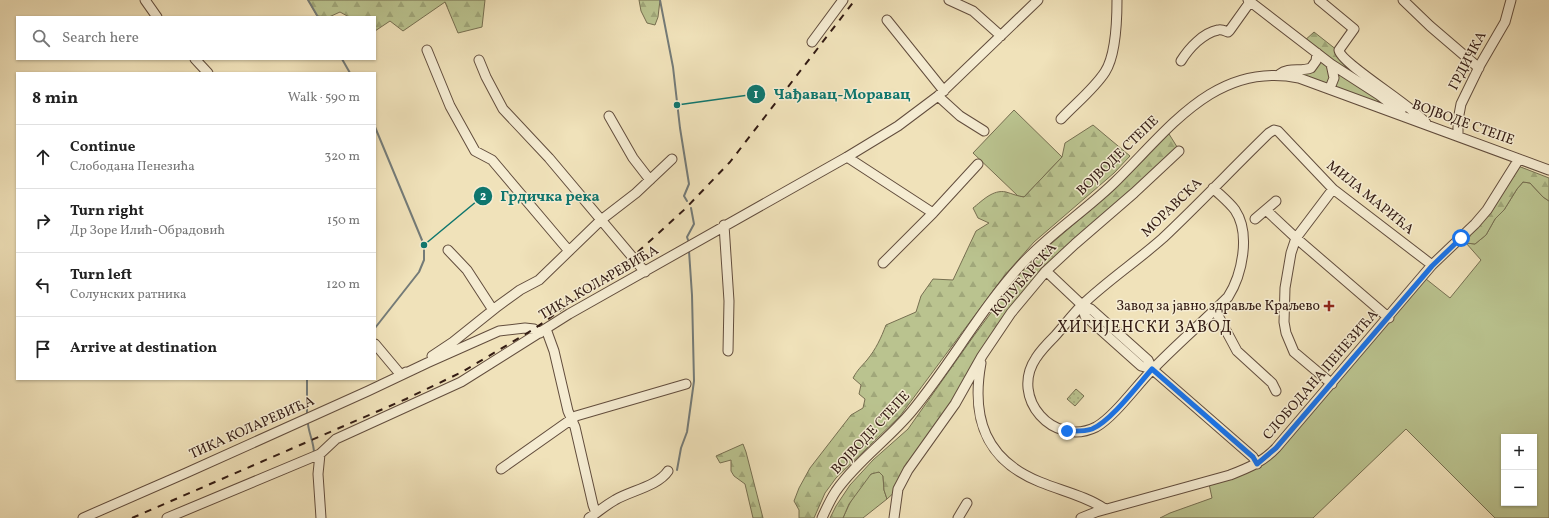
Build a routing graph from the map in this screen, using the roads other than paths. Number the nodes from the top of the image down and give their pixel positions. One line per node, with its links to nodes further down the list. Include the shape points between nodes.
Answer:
1 (145, 0): 10 (street)
2 (843, 0): 13 (street)
3 (949, 0): 12 (street, via 973,11)
4 (1038, 0): 12 (street, ТИКА КОЛАРЕВИЋА)
5 (1117, 0): 27 (street, via 1116,34 1107,68)
6 (1319, 0): 28 (street, via 1354,29 1339,50 1340,54 1417,113)
7 (1403, 0): 20 (street)
8 (1511, 0): 20 (street, ГРДИЧКА, via 1505,22)
9 (1249, 1): 15 (street); 18 (street, via 1228,32 1217,30 1203,38)
10 (156, 16)
11 (887, 20): 24 (street)
12 (1001, 36): 24 (street, ТИКА КОЛАРЕВИЋА)
13 (812, 42)
14 (427, 50): 49 (street, via 450,106 475,151 492,160)
15 (1317, 53): 19 (street); 22 (street, via 1316,61 1311,68 1286,70)
16 (197, 60): 21 (street)
17 (479, 60): 45 (street, via 503,109 549,158)
18 (1181, 61)
19 (1331, 64): 23 (street, via 1334,78); 26 (street, via 1379,95)
20 (1478, 68): 31 (street, ГРДИЧКА, via 1461,104)
21 (207, 72)
22 (1279, 75): 23 (street, ВОЈВОДЕ СТЕПЕ, via 1299,78); 78 (street, ВОЈВОДЕ СТЕПЕ, via 1240,80 1194,105 1110,187 1034,252 995,295 914,409 844,481)
23 (1330, 88): 26 (street, ВОЈВОДЕ СТЕПЕ)
24 (941, 94): 29 (street, via 960,116); 33 (street, ТИКА КОЛАРЕВИЋА, via 898,126)
25 (608, 116): 38 (street, via 633,158)
26 (1405, 116): 28 (street, ВОЈВОДЕ СТЕПЕ)
27 (1061, 119)
28 (1427, 124): 31 (street, ВОЈВОДЕ СТЕПЕ)
29 (984, 131)
30 (1278, 131): 39 (street, МОРАВСКА, via 1269,132); 40 (street, МИЛА МАРИЋА)
31 (1458, 136): 35 (street, ВОЈВОДЕ СТЕПЕ)
32 (1179, 151): 52 (street, КОЛУБАРСКА)
33 (847, 157): 43 (street); 46 (street, ТИКА КОЛАРЕВИЋА)
34 (672, 159): 38 (street)
35 (1519, 159): 37 (street, ВОЈВОДЕ СТЕПЕ); 51 (street, СЛОБОДАНА ПЕНЕЗИЋА, via 1487,210)
36 (978, 164): 43 (street)
37 (1549, 170)
38 (650, 180): 45 (street)
39 (1213, 188): 54 (street, МОРАВСКА, via 1162,238); 56 (street, МОРАВСКА, via 1235,210 1242,228 1243,240 1241,265 1234,287)
40 (1333, 189): 47 (street); 51 (street, МИЛА МАРИЋА)
41 (1276, 201): 42 (street)
42 (1266, 210): 44 (street); 47 (street)
43 (933, 212): 50 (street)
44 (1255, 219)
45 (601, 220): 49 (street); 53 (street)
46 (724, 225): 53 (street, ТИКА КОЛАРЕВИЋА); 60 (street, via 729,301)
47 (1296, 238): 57 (street); 65 (street, via 1285,288 1286,333 1294,352)
48 (448, 250): 55 (street, via 467,270)
49 (569, 251): 55 (street, via 539,280 520,290)
50 (883, 263)
51 (1432, 266): 57 (street, СЛОБОДАНА ПЕНЕЗИЋА)
52 (1046, 271): 54 (street); 61 (street, КОЛУБАРСКА, via 1010,312)
53 (645, 272): 58 (street, ТИКА КОЛАРЕВИЋА)
54 (1082, 305): 62 (street, via 1085,316 1141,366); 62 (street, МОРАВСКА, via 1031,367 1028,393 1032,405 1040,416 1051,425 1067,431 1082,431 1098,426)
55 (493, 310): 63 (street, via 453,342)
56 (1215, 310): 62 (street, МОРАВСКА); 66 (street, via 1237,351 1272,383)
57 (1389, 318): 65 (street, СЛОБОДАНА ПЕНЕЗИЋА)
58 (543, 331): 63 (street, ТИКА КОЛАРЕВИЋА, via 525,328 499,331); 67 (street, via 554,351); 68 (street, via 461,382 336,439)
59 (376, 345): 63 (street)
60 (728, 351)
61 (982, 356): 73 (street, via 978,379 980,422 988,439 1003,459 1038,482 1096,503); 79 (street, КОЛУБАРСКА, via 955,404 908,470 898,489)
62 (1152, 369): 69 (street, via 1253,457)
63 (401, 375): 75 (street, ТИКА КОЛАРЕВИЋА)
64 (686, 384): 67 (street, via 603,407)
65 (1332, 384): 69 (street, СЛОБОДАНА ПЕНЕЗИЋА, via 1276,448)
66 (1276, 392)
67 (571, 419): 70 (street); 74 (street, via 593,505)
68 (319, 454): 76 (street); 77 (street)
69 (1257, 464): 73 (street, СЛОБОДАНА ПЕНЕЗИЋА, via 1230,475)
70 (501, 469)
71 (668, 471): 74 (street, via 662,478 615,500)
72 (967, 502): 80 (street)
73 (1105, 509): 81 (street, СЛОБОДАНА ПЕНЕЗИЋА)
74 (593, 515)
75 (83, 518)
76 (167, 518)
77 (321, 518)
78 (822, 518)
79 (894, 518)
80 (958, 518)
81 (1081, 518)

